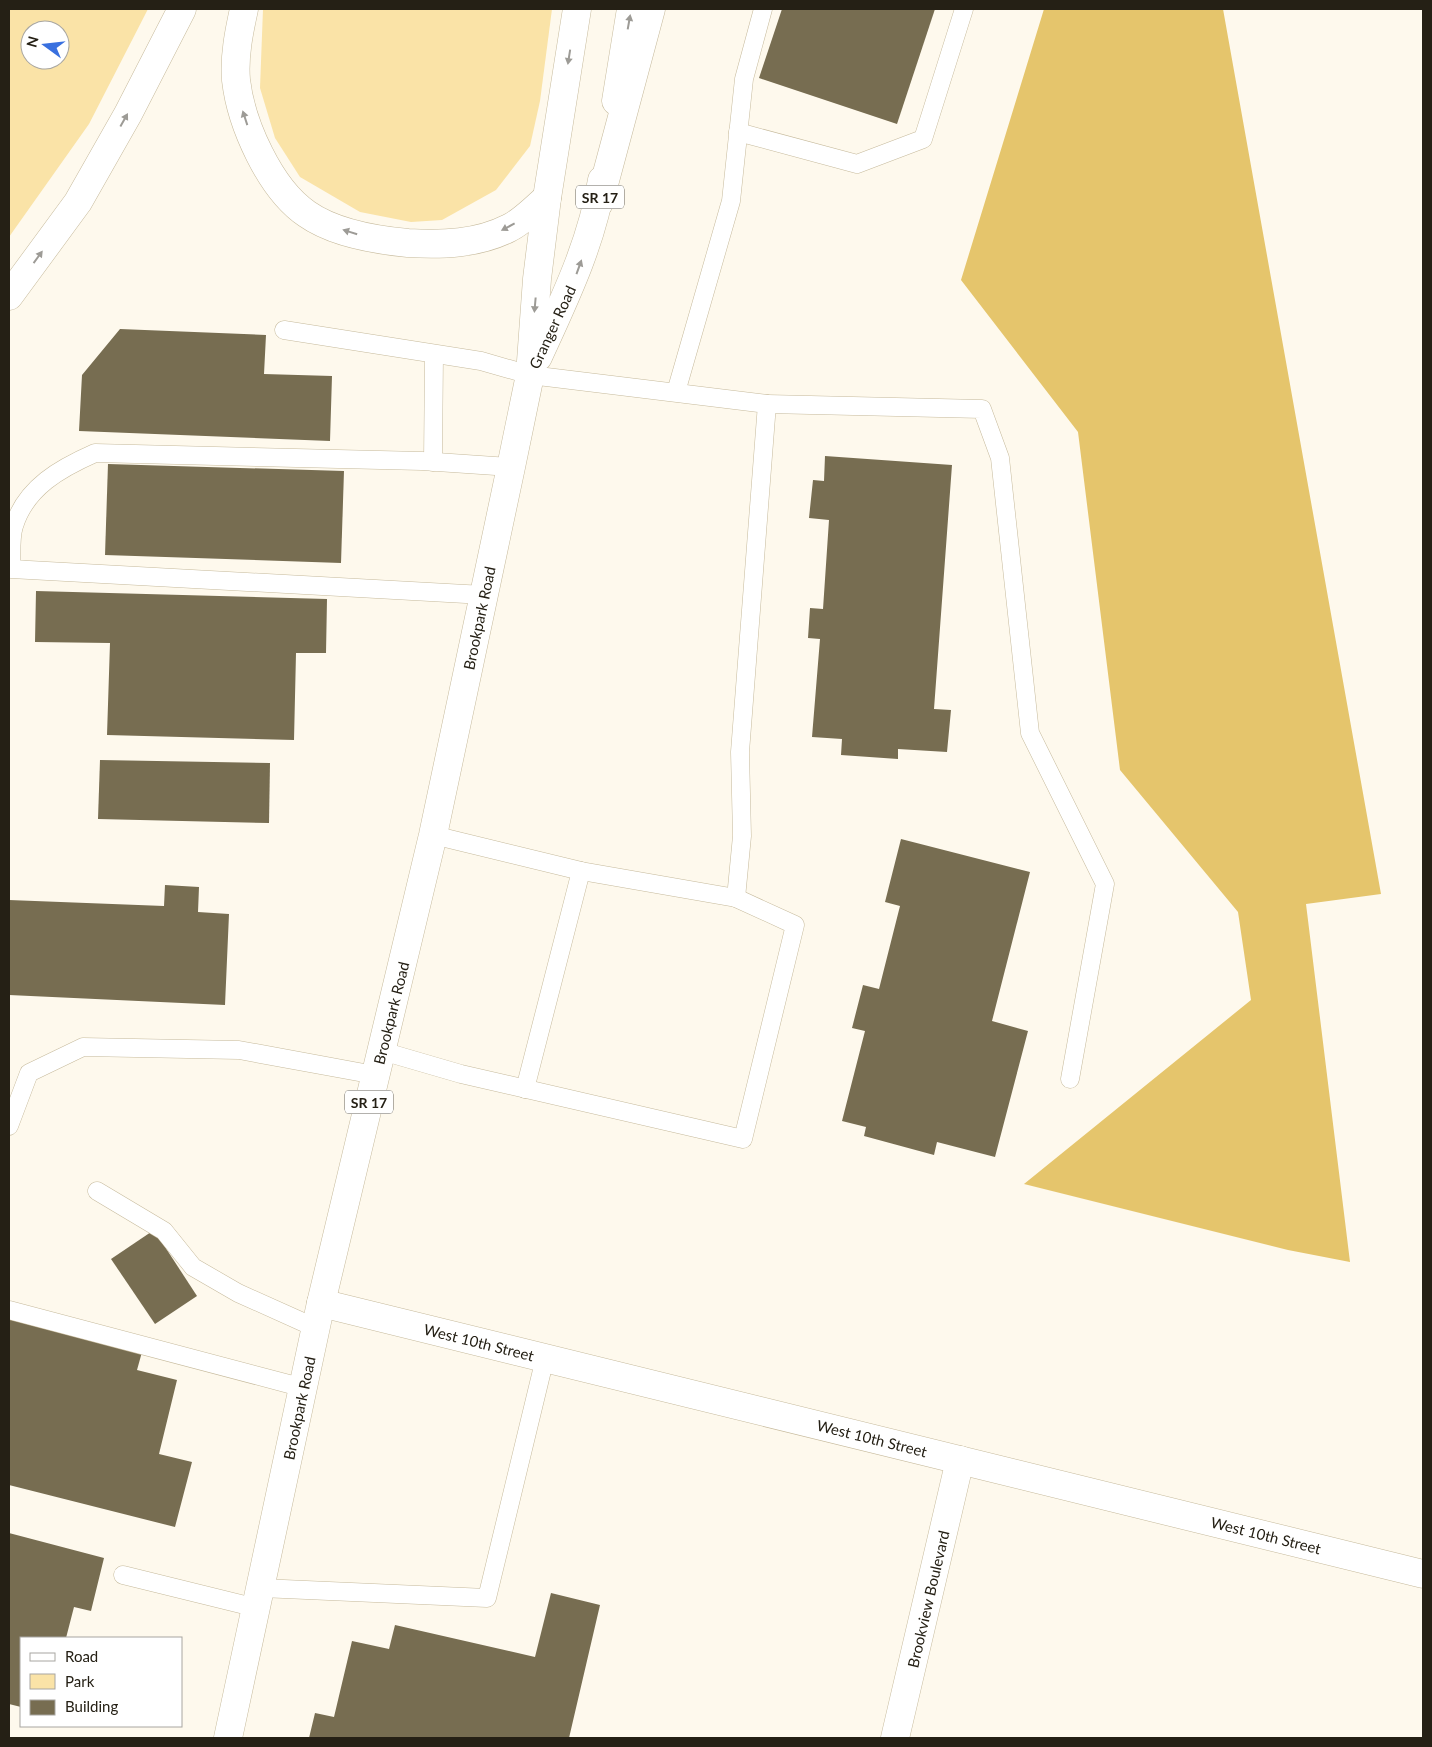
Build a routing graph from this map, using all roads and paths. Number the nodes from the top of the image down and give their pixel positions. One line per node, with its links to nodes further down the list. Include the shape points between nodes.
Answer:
1 (182, 9): 11 (main road, one-way to 1, via 78,202)
2 (244, 9): 9 (main road, one-way to 2, via 510,228 477,240 437,244 388,241 348,232 307,214 261,161 244,117 236,80 237,39)
3 (577, 9): 9 (main road, Granger Road / SR 17, one-way to 9)
4 (631, 9): 10 (main road, Granger Road / SR 17, one-way to 4)
5 (651, 9): 10 (main road)
6 (763, 9): 8 (lane, via 744,79)
7 (964, 9): 8 (lane, via 924,139 857,164)
8 (738, 132): 15 (lane, via 730,201)
9 (547, 198): 14 (main road, Granger Road / SR 17, one-way to 14)
10 (599, 203): 14 (main road, Granger Road / SR 17, one-way to 10, via 579,268)
11 (9, 296)
12 (284, 330): 13 (lane)
13 (434, 354): 14 (lane, via 481,361); 17 (lane)
14 (530, 375): 15 (lane); 18 (main road, Brookpark Road / SR 17)
15 (676, 392): 16 (lane)
16 (767, 404): 22 (lane, via 740,752 742,836); 24 (lane, via 982,409 1000,458 1030,733 1105,884)
17 (433, 462): 18 (lane); 19 (lane, via 95,453 61,468 32,493 14,526 11,569)
18 (511, 467): 19 (main road, Brookpark Road / SR 17)
19 (484, 595): 20 (main road, Brookpark Road / SR 17)
20 (433, 834): 21 (lane); 23 (main road, Brookpark Road / SR 17)
21 (581, 871): 22 (lane); 25 (lane)
22 (736, 898): 25 (lane, via 795,926 743,1139)
23 (379, 1063): 25 (lane, via 461,1074); 26 (lane, via 239,1050 83,1047 28,1073); 29 (main road, Brookpark Road / SR 17)
24 (1070, 1079)
25 (525, 1089)
26 (9, 1126)
27 (98, 1191): 29 (lane, via 164,1231 193,1267 238,1294)
28 (9, 1310): 31 (lane)
29 (318, 1315): 30 (main road, West 10th Street); 31 (main road, Brookpark Road / SR 17)
30 (545, 1358): 32 (main road, West 10th Street); 35 (lane, via 487,1598)
31 (304, 1388): 35 (main road, Brookpark Road / SR 17)
32 (960, 1460): 33 (main road, West 10th Street); 37 (main road, Brookview Boulevard)
33 (1423, 1574)
34 (123, 1576): 35 (lane)
35 (259, 1598): 36 (main road, Brookpark Road / SR 17)
36 (228, 1738)
37 (895, 1738)

